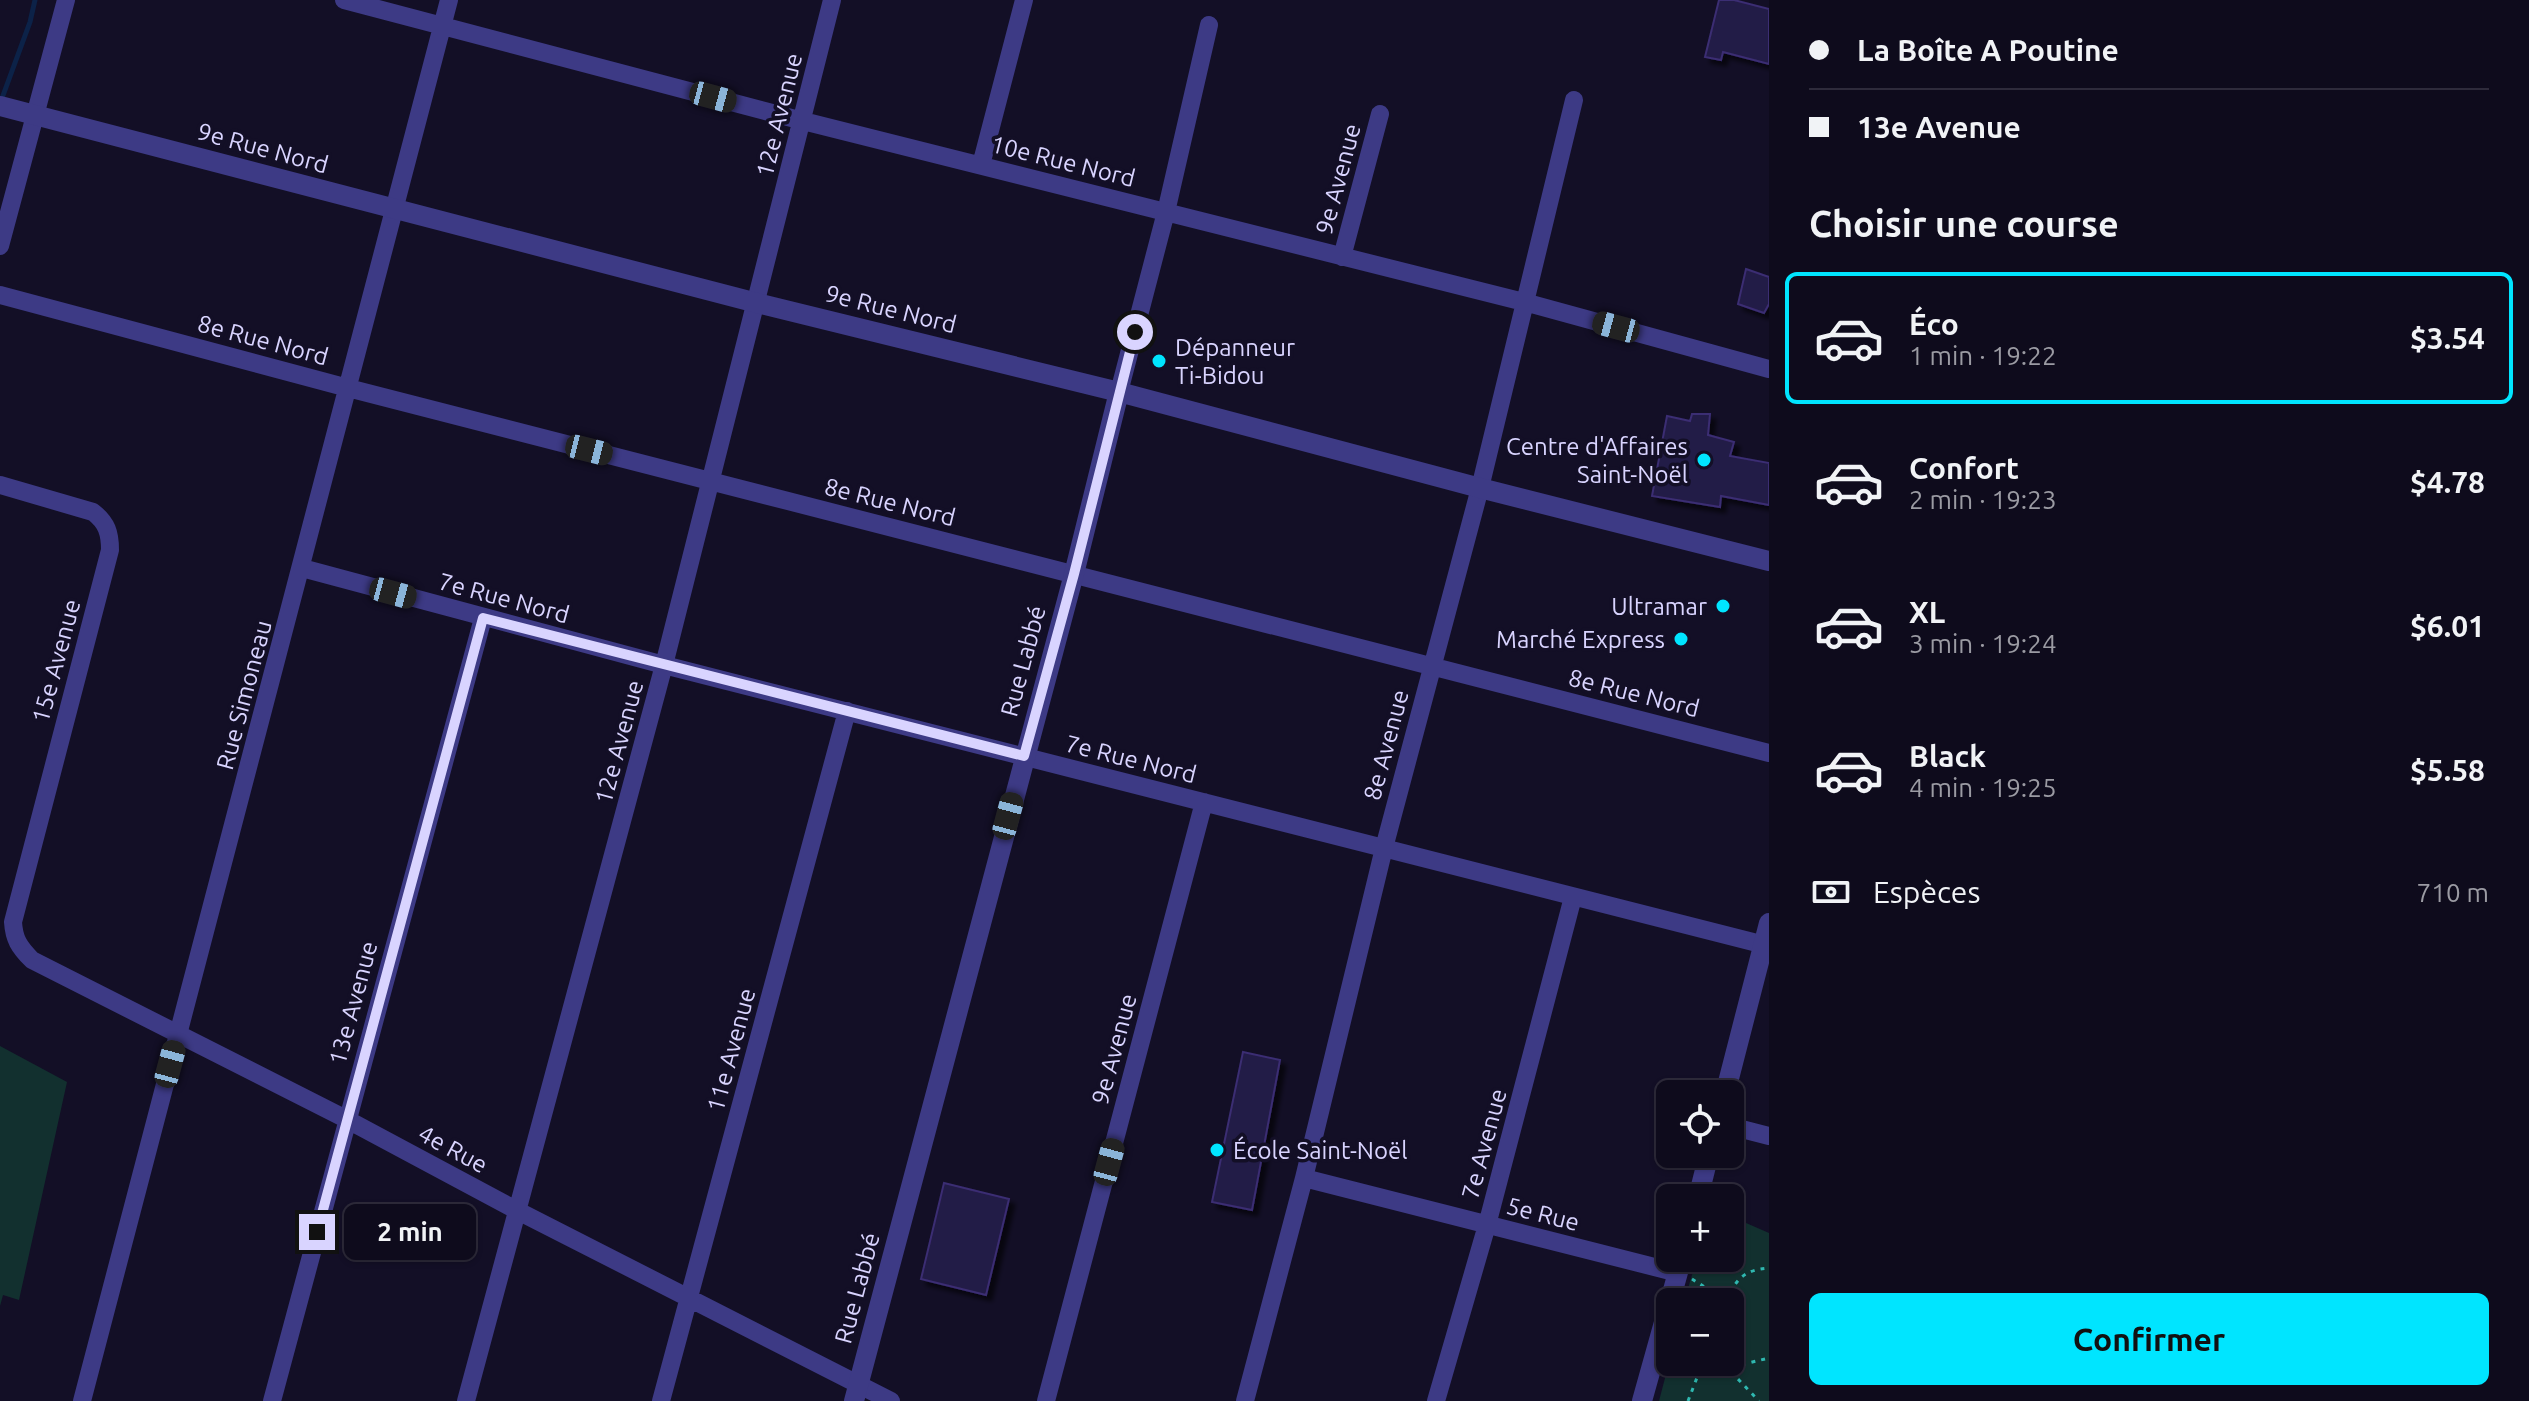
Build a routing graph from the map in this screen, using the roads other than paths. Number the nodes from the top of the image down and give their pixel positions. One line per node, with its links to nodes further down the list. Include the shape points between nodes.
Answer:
1 (66, 0): 11 (street)
2 (344, 0): 7 (street, 10e Rue Nord)
3 (449, 0): 7 (street, Rue Simoneau)
4 (832, 0): 12 (street, 12e Avenue)
5 (1024, 0): 13 (street)
6 (1209, 25): 15 (street, Rue Labbé)
7 (443, 26): 12 (street, 10e Rue Nord); 14 (street, Rue Simoneau)
8 (1574, 100): 19 (street, 8e Avenue)
9 (6, 107): 11 (street, 9e Rue Nord)
10 (1380, 114): 17 (street, 9e Avenue)
11 (36, 115): 14 (street, 9e Rue Nord); 16 (street)
12 (803, 121): 13 (street, 10e Rue Nord); 20 (street, 12e Avenue)
13 (981, 165): 15 (street, 10e Rue Nord)
14 (396, 209): 20 (street, 9e Rue Nord); 22 (street, Rue Simoneau)
15 (1166, 212): 17 (street, 10e Rue Nord); 23 (street, Rue Labbé)
16 (0, 246)
17 (1342, 257): 19 (street, 10e Rue Nord)
18 (0, 295): 22 (street, 8e Rue Nord)
19 (1524, 302): 21 (street, 10e Rue Nord); 26 (street, 8e Avenue)
20 (757, 303): 23 (street, 9e Rue Nord); 24 (street, 12e Avenue)
21 (1769, 369)
22 (348, 388): 24 (street, 8e Rue Nord); 28 (street, Rue Simoneau)
23 (1119, 392): 26 (street, 9e Rue Nord); 29 (street, Rue Labbé)
24 (710, 481): 29 (street, 8e Rue Nord); 31 (street, 12e Avenue)
25 (0, 485): 39 (street, 15e Avenue, via 93,512 104,520 110,535)
26 (1480, 488): 27 (street, 9e Rue Nord); 32 (street, 8e Avenue)
27 (1769, 561)
28 (302, 568): 30 (street, 7e Rue Nord); 42 (street, Rue Simoneau)
29 (1074, 574): 32 (street, 8e Rue Nord); 35 (street, Rue Labbé)
30 (483, 618): 31 (street, 7e Rue Nord); 44 (street, 13e Avenue)
31 (664, 665): 33 (street, 7e Rue Nord); 48 (street, 12e Avenue)
32 (1432, 666): 34 (street, 8e Rue Nord); 37 (street, 8e Avenue)
33 (847, 711): 35 (street, 7e Rue Nord); 52 (street, 11e Avenue)
34 (1769, 753)
35 (1024, 756): 36 (street, 7e Rue Nord); 53 (street, Rue Labbé)
36 (1204, 802): 37 (street, 7e Rue Nord); 59 (street, 9e Avenue)
37 (1384, 848): 38 (street, 7e Rue Nord); 47 (street, 8e Avenue)
38 (1573, 897): 41 (street, 7e Rue Nord); 49 (street, 7e Avenue)
39 (13, 922): 42 (street, 4e Rue, via 14,938 32,960)
40 (1769, 923): 41 (street)
41 (1766, 946): 43 (street)
42 (178, 1034): 44 (street, 4e Rue); 54 (street, Rue Simoneau)
43 (1729, 1080)
44 (346, 1119): 48 (street, 4e Rue); 55 (street, 13e Avenue)
45 (1744, 1130): 46 (street)
46 (1769, 1136)
47 (1304, 1178): 49 (street, 5e Rue); 60 (street, 8e Avenue)
48 (516, 1210): 52 (street, 4e Rue); 56 (street, 12e Avenue)
49 (1487, 1225): 50 (street, 5e Rue); 61 (street, 7e Avenue)
50 (1656, 1260)
51 (1678, 1272): 62 (street)
52 (690, 1297): 53 (street, 4e Rue); 57 (street, 11e Avenue)
53 (856, 1393): 58 (street, 4e Rue)
54 (82, 1401)
55 (272, 1401)
56 (466, 1401)
57 (661, 1401)
58 (891, 1401)
59 (1046, 1401)
60 (1245, 1401)
61 (1436, 1401)
62 (1642, 1401)

